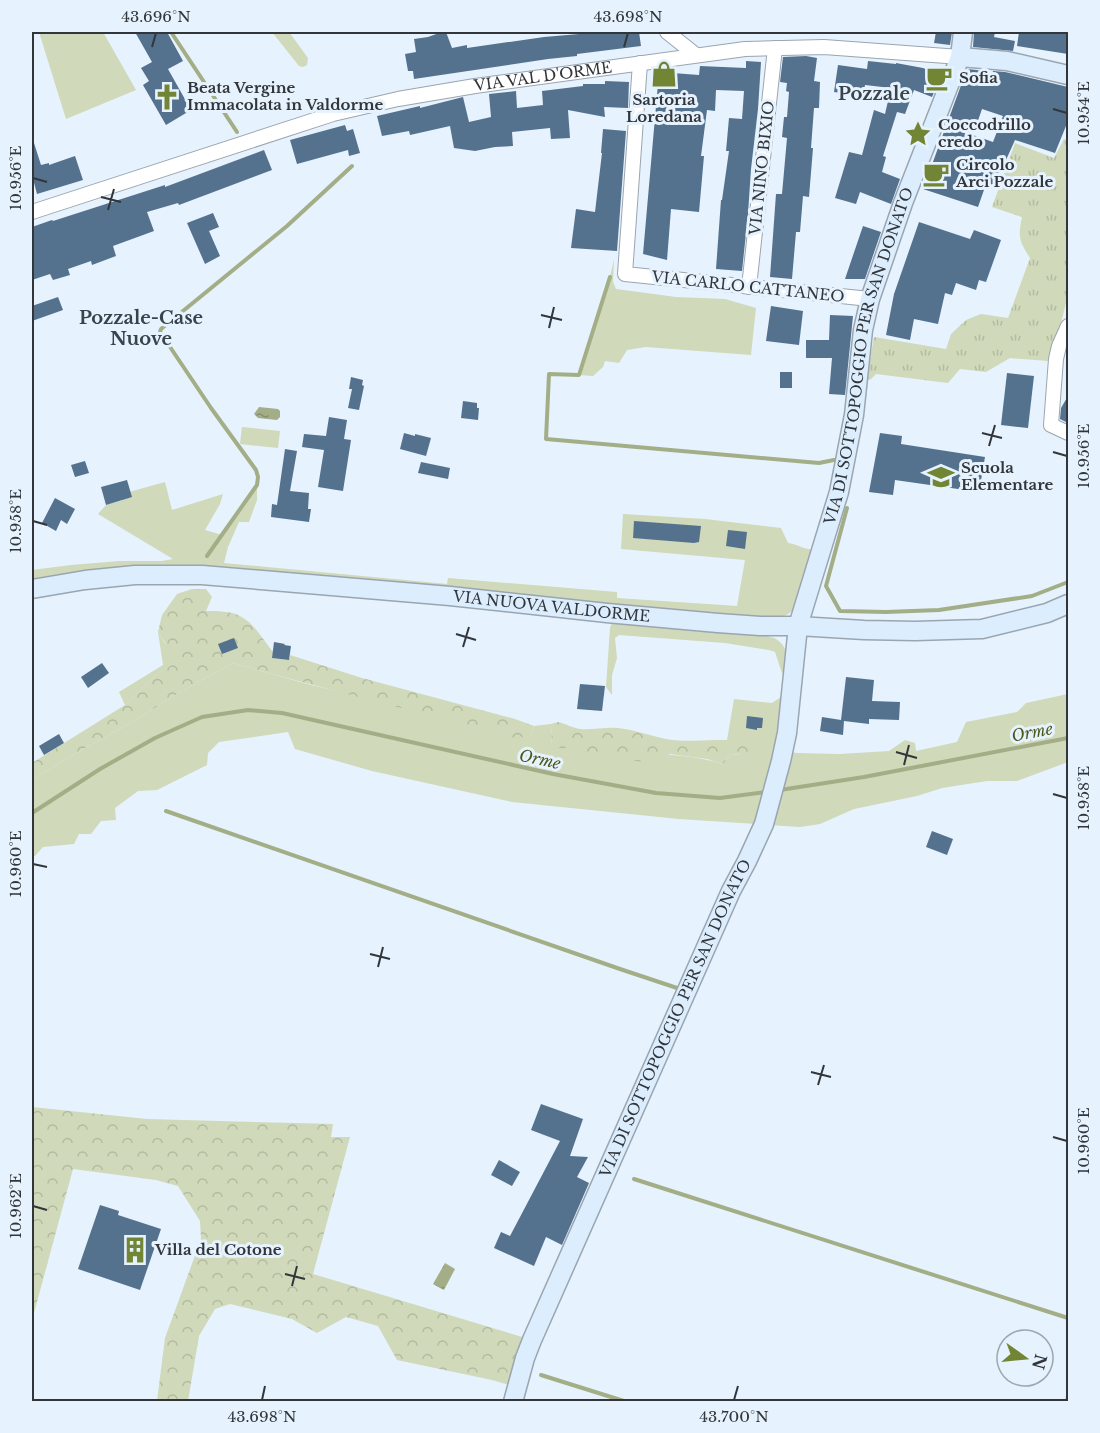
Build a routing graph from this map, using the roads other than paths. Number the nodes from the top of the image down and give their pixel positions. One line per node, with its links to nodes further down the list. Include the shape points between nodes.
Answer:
1 (667, 32): 4 (street)
2 (963, 32): 5 (street, VIA DI SOTTOPOGGIO PER SAN DONATO)
3 (775, 48): 4 (street, VIA VAL D'ORME); 5 (street, VIA VAL D'ORME, via 824,47); 9 (street, VIA NINO BIXIO)
4 (696, 55): 6 (street, VIA VAL D'ORME)
5 (960, 57): 7 (street, VIA VAL D'ORME, via 1007,61); 10 (street, VIA DI SOTTOPOGGIO PER SAN DONATO)
6 (640, 63): 8 (street, VIA VAL D'ORME, via 475,86 333,114); 9 (street, VIA CARLO CATTANEO, via 625,274)
7 (1068, 75)
8 (32, 212)
9 (749, 287): 10 (street, VIA CARLO CATTANEO)
10 (870, 299): 17 (street, VIA DI SOTTOPOGGIO PER SAN DONATO, via 839,492)
11 (1068, 326): 12 (street)
12 (1056, 359): 13 (street); 14 (street, via 1051,425)
13 (1068, 367)
14 (1068, 433)
15 (32, 589): 17 (street, VIA NUOVA VALDORME, via 135,575 202,575 718,623)
16 (1068, 604): 17 (street, VIA NUOVA VALDORME, via 982,629 915,631)
17 (798, 626): 18 (street, VIA DI SOTTOPOGGIO PER SAN DONATO, via 787,733 764,824 529,1349)
18 (513, 1401)

